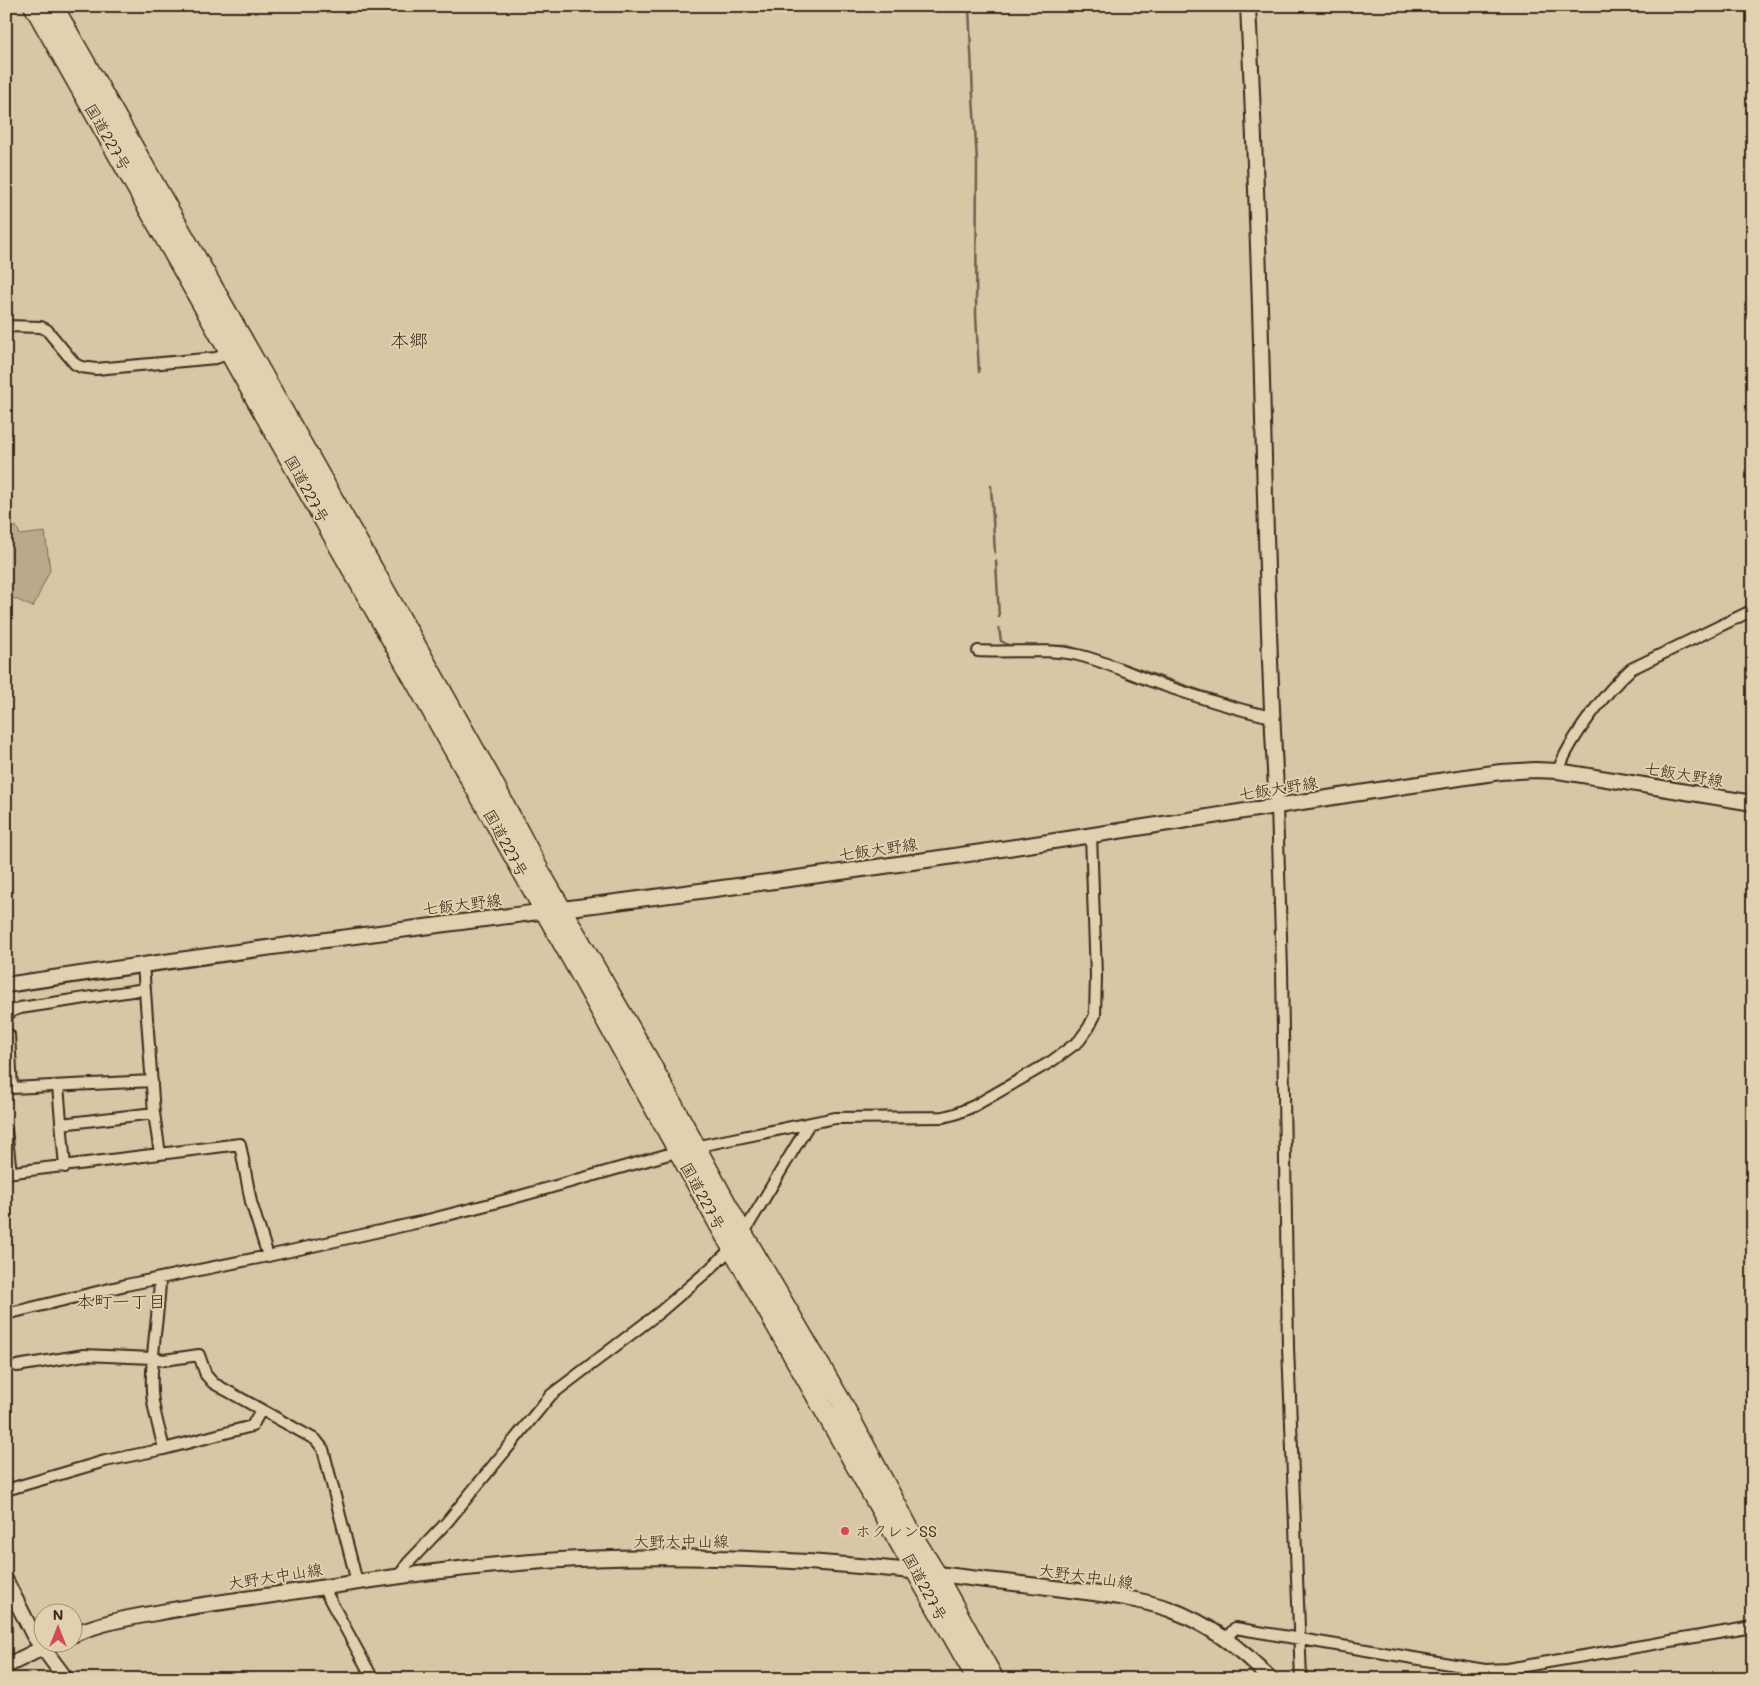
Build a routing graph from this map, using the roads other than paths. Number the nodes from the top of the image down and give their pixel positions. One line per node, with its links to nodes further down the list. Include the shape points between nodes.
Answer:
1 (34, 6): 5 (highway, 国道227号)
2 (53, 6): 6 (highway, 国道227号)
3 (1248, 6): 9 (main road)
4 (6, 326): 5 (street, via 47,330 76,364 96,369 216,358)
5 (230, 353): 6 (street); 14 (highway, 国道227号)
6 (252, 357): 14 (highway, 国道227号, via 490,777 540,872)
7 (1753, 610): 10 (street, via 1631,669 1604,698 1564,755)
8 (978, 651): 9 (street, via 1078,655 1196,697)
9 (1272, 717): 12 (main road)
10 (1558, 771): 11 (main road, 七飯大野線); 12 (main road, 七飯大野線, via 1501,772)
11 (1753, 803)
12 (1277, 806): 13 (main road, 七飯大野線); 48 (street, via 1288,1347)
13 (1091, 834): 14 (main road, 七飯大野線, via 971,854); 24 (street, via 1095,1015 1079,1041 1044,1066 955,1114 835,1118)
14 (553, 910): 15 (main road, 七飯大野線); 26 (highway, 国道227号, via 644,1051)
15 (143, 964): 16 (main road, 七飯大野線); 17 (street)
16 (6, 985)
17 (145, 989): 18 (street, via 20,1008); 20 (street)
18 (6, 1016)
19 (6, 1034): 21 (street, via 9,1035 12,1088)
20 (152, 1082): 21 (street); 22 (street)
21 (58, 1086): 23 (street)
22 (154, 1113): 23 (street); 27 (street)
23 (62, 1124): 28 (street)
24 (809, 1124): 26 (street); 30 (street)
25 (6, 1130): 29 (street)
26 (687, 1149): 30 (highway, 国道227号); 31 (street, via 430,1220)
27 (160, 1154): 28 (street); 31 (street, via 240,1144 251,1202)
28 (65, 1167): 29 (street)
29 (8, 1173)
30 (737, 1241): 39 (highway, 国道227号, via 832,1384 914,1538); 40 (street, via 660,1312 551,1395 447,1522)
31 (268, 1256): 32 (street)
32 (160, 1279): 33 (street); 34 (street)
33 (6, 1314)
34 (152, 1358): 35 (street, via 84,1355); 36 (street, via 164,1360 199,1355 206,1376 213,1383); 37 (street, via 152,1394)
35 (17, 1366)
36 (261, 1410): 37 (street, via 252,1426); 42 (street, via 316,1440 323,1449)
37 (164, 1449): 38 (street)
38 (6, 1490)
39 (926, 1572): 40 (main road, 大野大中山線, via 741,1558 638,1558 516,1563); 47 (main road, 大野大中山線, via 1145,1602 1186,1616); 54 (highway, 国道227号); 55 (highway, 国道227号)
40 (398, 1576): 42 (main road, 大野大中山線)
41 (6, 1581): 46 (main road)
42 (357, 1582): 43 (main road, 大野大中山線)
43 (323, 1587): 45 (main road, 大野大中山線, via 110,1621); 53 (street)
44 (1753, 1627): 48 (street, via 1485,1670)
45 (82, 1631)
46 (32, 1632)
47 (1225, 1640): 48 (street, via 1235,1628); 56 (main road, 大野大中山線)
48 (1300, 1640): 57 (street)
49 (36, 1652): 51 (main road)
50 (52, 1652): 52 (main road)
51 (6, 1666)
52 (66, 1679)
53 (372, 1679)
54 (977, 1679)
55 (994, 1679)
56 (1270, 1679)
57 (1301, 1679)

